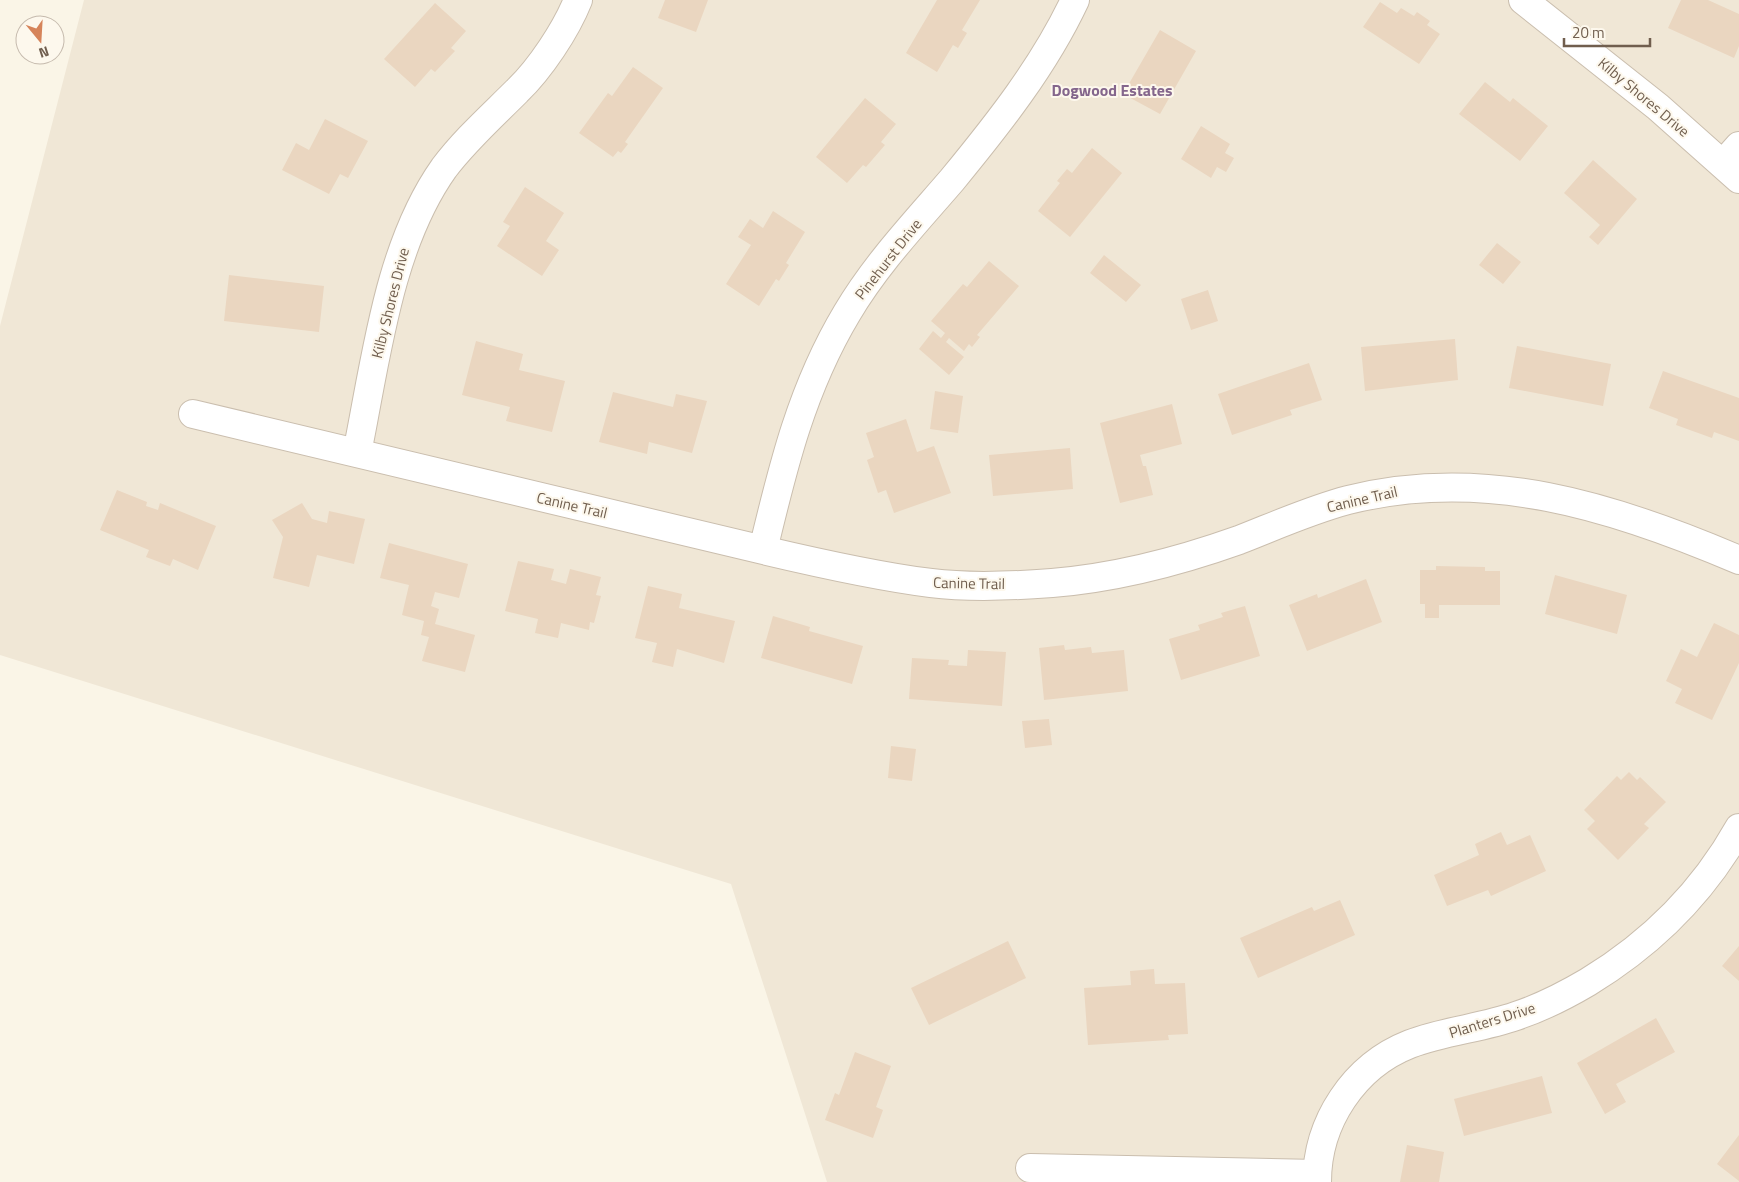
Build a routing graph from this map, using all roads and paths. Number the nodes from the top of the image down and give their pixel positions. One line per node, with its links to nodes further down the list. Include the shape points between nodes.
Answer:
1 (578, 0): 6 (street, Kilby Shores Drive, via 551,49 519,90 445,167 428,194 405,242 392,282)
2 (1076, 0): 7 (street, Pinehurst Drive, via 1059,35 1022,90 883,260 847,313 817,369 798,416 786,452)
3 (1523, 0): 4 (street, Kilby Shores Drive)
4 (1734, 163)
5 (193, 414): 6 (street, Canine Trail)
6 (357, 453): 7 (street, Canine Trail)
7 (763, 550): 8 (street, Canine Trail, via 932,583 1052,583 1161,563 1348,500 1413,488 1464,486 1515,491 1603,510 1673,532)
8 (1739, 560)
9 (1736, 838): 11 (street, Planters Drive, via 1676,915 1633,952 1587,983 1516,1016 1412,1043 1389,1054 1359,1076 1337,1106 1324,1136)
10 (1030, 1168): 11 (street)
11 (1317, 1178)

